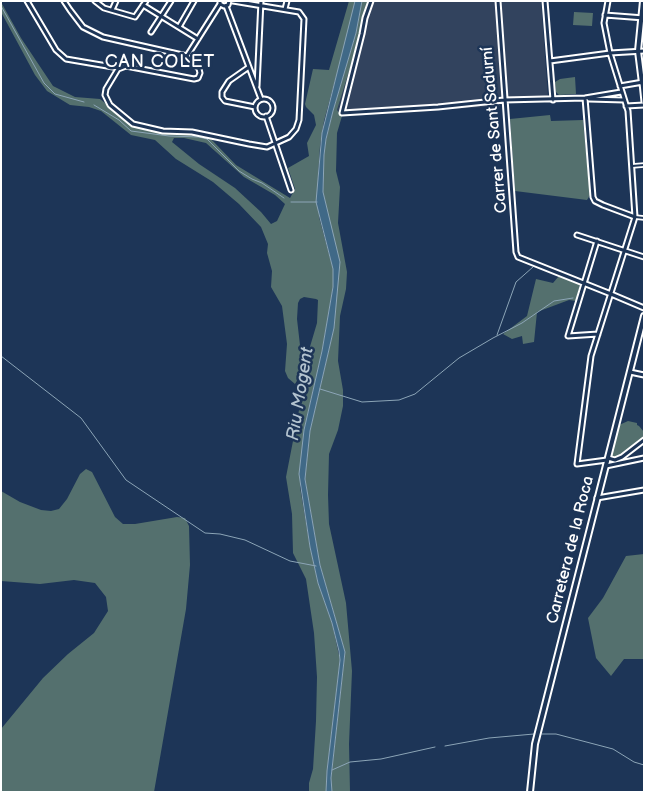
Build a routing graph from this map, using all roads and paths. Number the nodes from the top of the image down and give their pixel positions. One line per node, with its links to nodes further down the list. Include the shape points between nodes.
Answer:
1 (27, 1): 33 (street, via 56,50 66,59)
2 (64, 1): 30 (street, via 83,27 103,37)
3 (95, 1): 20 (street)
4 (116, 1): 20 (street)
5 (146, 1): 17 (street)
6 (171, 1): 22 (street)
7 (194, 1): 24 (street)
8 (231, 1): 16 (street); 18 (street)
9 (287, 1): 19 (street)
10 (371, 1): 40 (street, via 342,113)
11 (498, 1): 40 (street, Carrer de Sant Sadurní)
12 (545, 1): 31 (street)
13 (608, 1): 21 (street)
14 (643, 1): 23 (street)
15 (220, 3): 18 (street); 26 (street)
16 (261, 3): 19 (street); 36 (street)
17 (143, 5): 20 (street, via 135,17); 22 (street)
18 (226, 6): 32 (street)
19 (285, 9): 47 (street, via 299,12 304,19 299,120 289,137)
20 (112, 10)
21 (605, 15): 23 (street); 29 (street)
22 (162, 16): 24 (street); 25 (street)
23 (642, 18): 27 (street)
24 (179, 26): 26 (street)
25 (151, 32)
26 (198, 39): 30 (street)
27 (638, 51): 28 (street); 29 (street); 34 (street)
28 (644, 51)
29 (610, 53): 31 (street); 35 (street)
30 (187, 56): 33 (street, via 199,69 198,78 126,66)
31 (550, 61): 41 (street)
32 (249, 67): 36 (street); 45 (street, via 230,81 222,97 225,101)
33 (120, 68): 47 (street, via 105,96 110,105 133,124 267,147)
34 (643, 82): 35 (street); 43 (street)
35 (620, 86): 37 (street)
36 (257, 87): 39 (street)
37 (621, 92): 38 (street); 42 (street)
38 (586, 98): 41 (street); 42 (street); 51 (street, via 593,197)
39 (261, 100): 45 (street); 46 (street, via 270,101 272,107)
40 (504, 100): 41 (street); 57 (street, Carrer de Sant Sadurní, via 518,258)
41 (553, 100)
42 (624, 100): 44 (street)
43 (644, 103): 44 (street)
44 (626, 106): 49 (street)
45 (255, 108): 46 (street, via 260,116)
46 (266, 116): 47 (street)
47 (276, 144): 50 (street)
48 (644, 164): 49 (street)
49 (632, 166): 51 (street)
50 (292, 190)
51 (635, 217): 52 (street); 55 (street)
52 (644, 218)
53 (577, 235): 54 (street)
54 (597, 241): 55 (street); 57 (street)
55 (624, 251): 56 (street); 58 (street)
56 (644, 257)
57 (584, 283): 58 (street); 61 (street, via 568,336)
58 (610, 294): 59 (street); 61 (street)
59 (644, 308)
60 (644, 316): 62 (street, Carretera de la Roca)
61 (598, 334): 67 (street, via 591,356 577,464)
62 (629, 372): 63 (street); 67 (street, Carretera de la Roca)
63 (644, 375)
64 (644, 440): 65 (street)
65 (624, 456): 67 (street); 68 (street)
66 (644, 458): 68 (street)
67 (608, 459): 69 (street, Carretera de la Roca)
68 (626, 462): 69 (street)
69 (606, 466): 71 (street, Carretera de la Roca)
70 (644, 490): 71 (street)
71 (597, 498): 72 (street, Carretera de la Roca, via 535,744)
72 (530, 792)

